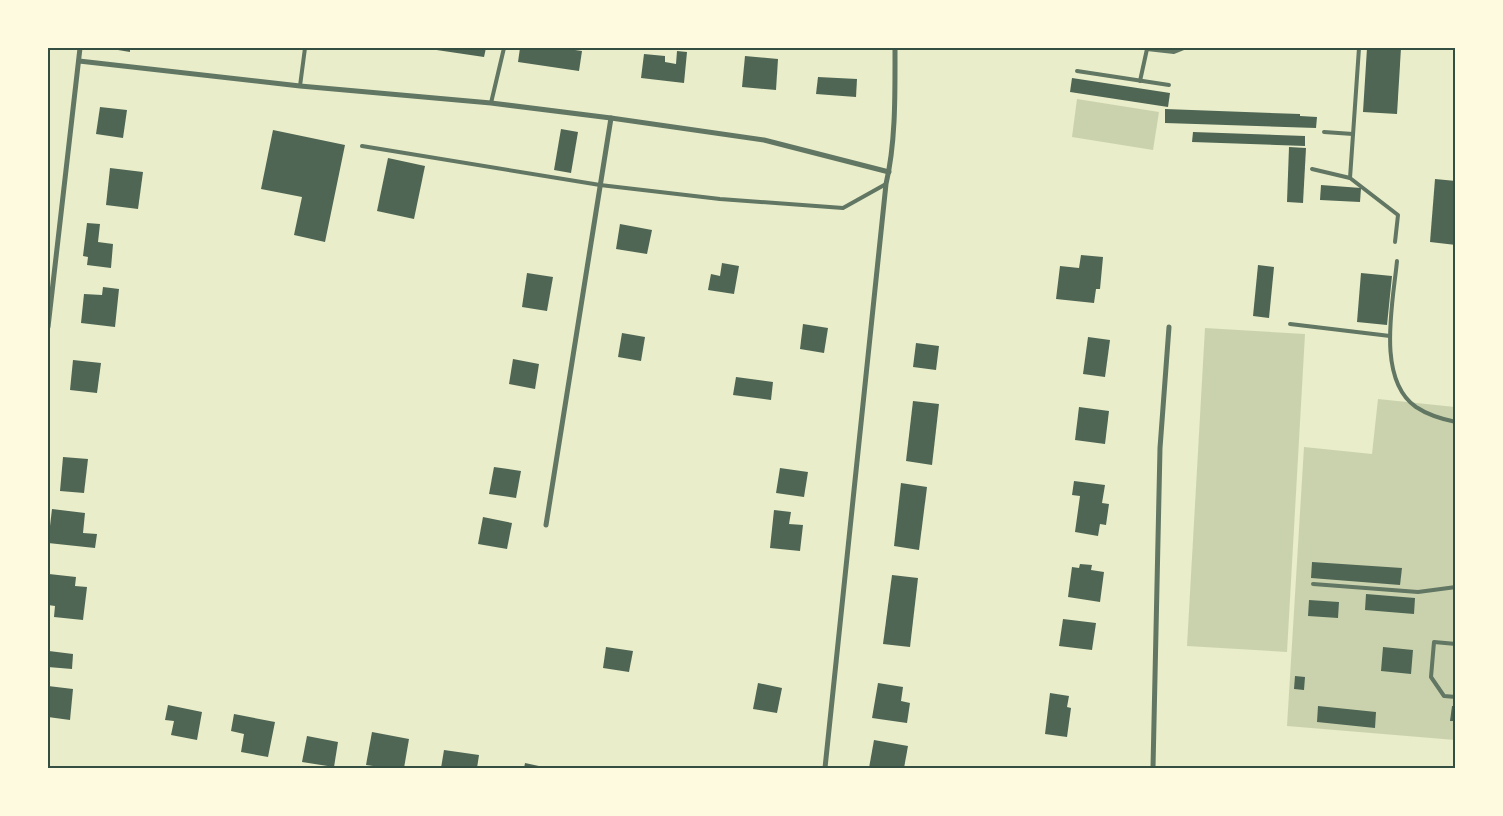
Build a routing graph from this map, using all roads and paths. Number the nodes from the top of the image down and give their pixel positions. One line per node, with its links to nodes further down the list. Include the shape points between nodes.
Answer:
1 (80, 48): 8 (street)
2 (304, 48): 12 (lane)
3 (504, 48): 13 (lane)
4 (895, 48): 19 (street, via 895,100)
5 (1147, 48): 6 (lane, via 1174,52); 10 (lane)
6 (1184, 48)
7 (1359, 48): 16 (lane)
8 (79, 61): 12 (street); 26 (street)
9 (1077, 71): 10 (lane)
10 (1140, 81): 11 (lane)
11 (1169, 85)
12 (300, 86): 13 (street)
13 (491, 103): 14 (street)
14 (611, 118): 19 (street, via 764,140); 22 (street)
15 (1324, 132): 16 (lane)
16 (1353, 134): 20 (lane)
17 (362, 146): 22 (lane)
18 (1312, 169): 20 (lane)
19 (889, 172): 21 (street)
20 (1350, 178): 23 (lane, via 1398,215)
21 (886, 184): 22 (lane, via 843,208 720,199); 35 (street)
22 (600, 185): 30 (street)
23 (1395, 242)
24 (1397, 261): 28 (lane)
25 (1290, 324): 28 (lane)
26 (48, 326)
27 (1169, 327): 36 (street, via 1160,448)
28 (1390, 336): 29 (lane, via 1394,375 1401,391 1415,406 1432,416)
29 (1456, 422)
30 (546, 525)
31 (1313, 584): 32 (lane, via 1418,592)
32 (1456, 587)
33 (1456, 644): 34 (lane, via 1434,642 1431,677 1444,696)
34 (1456, 697)
35 (825, 768)
36 (1152, 768)

